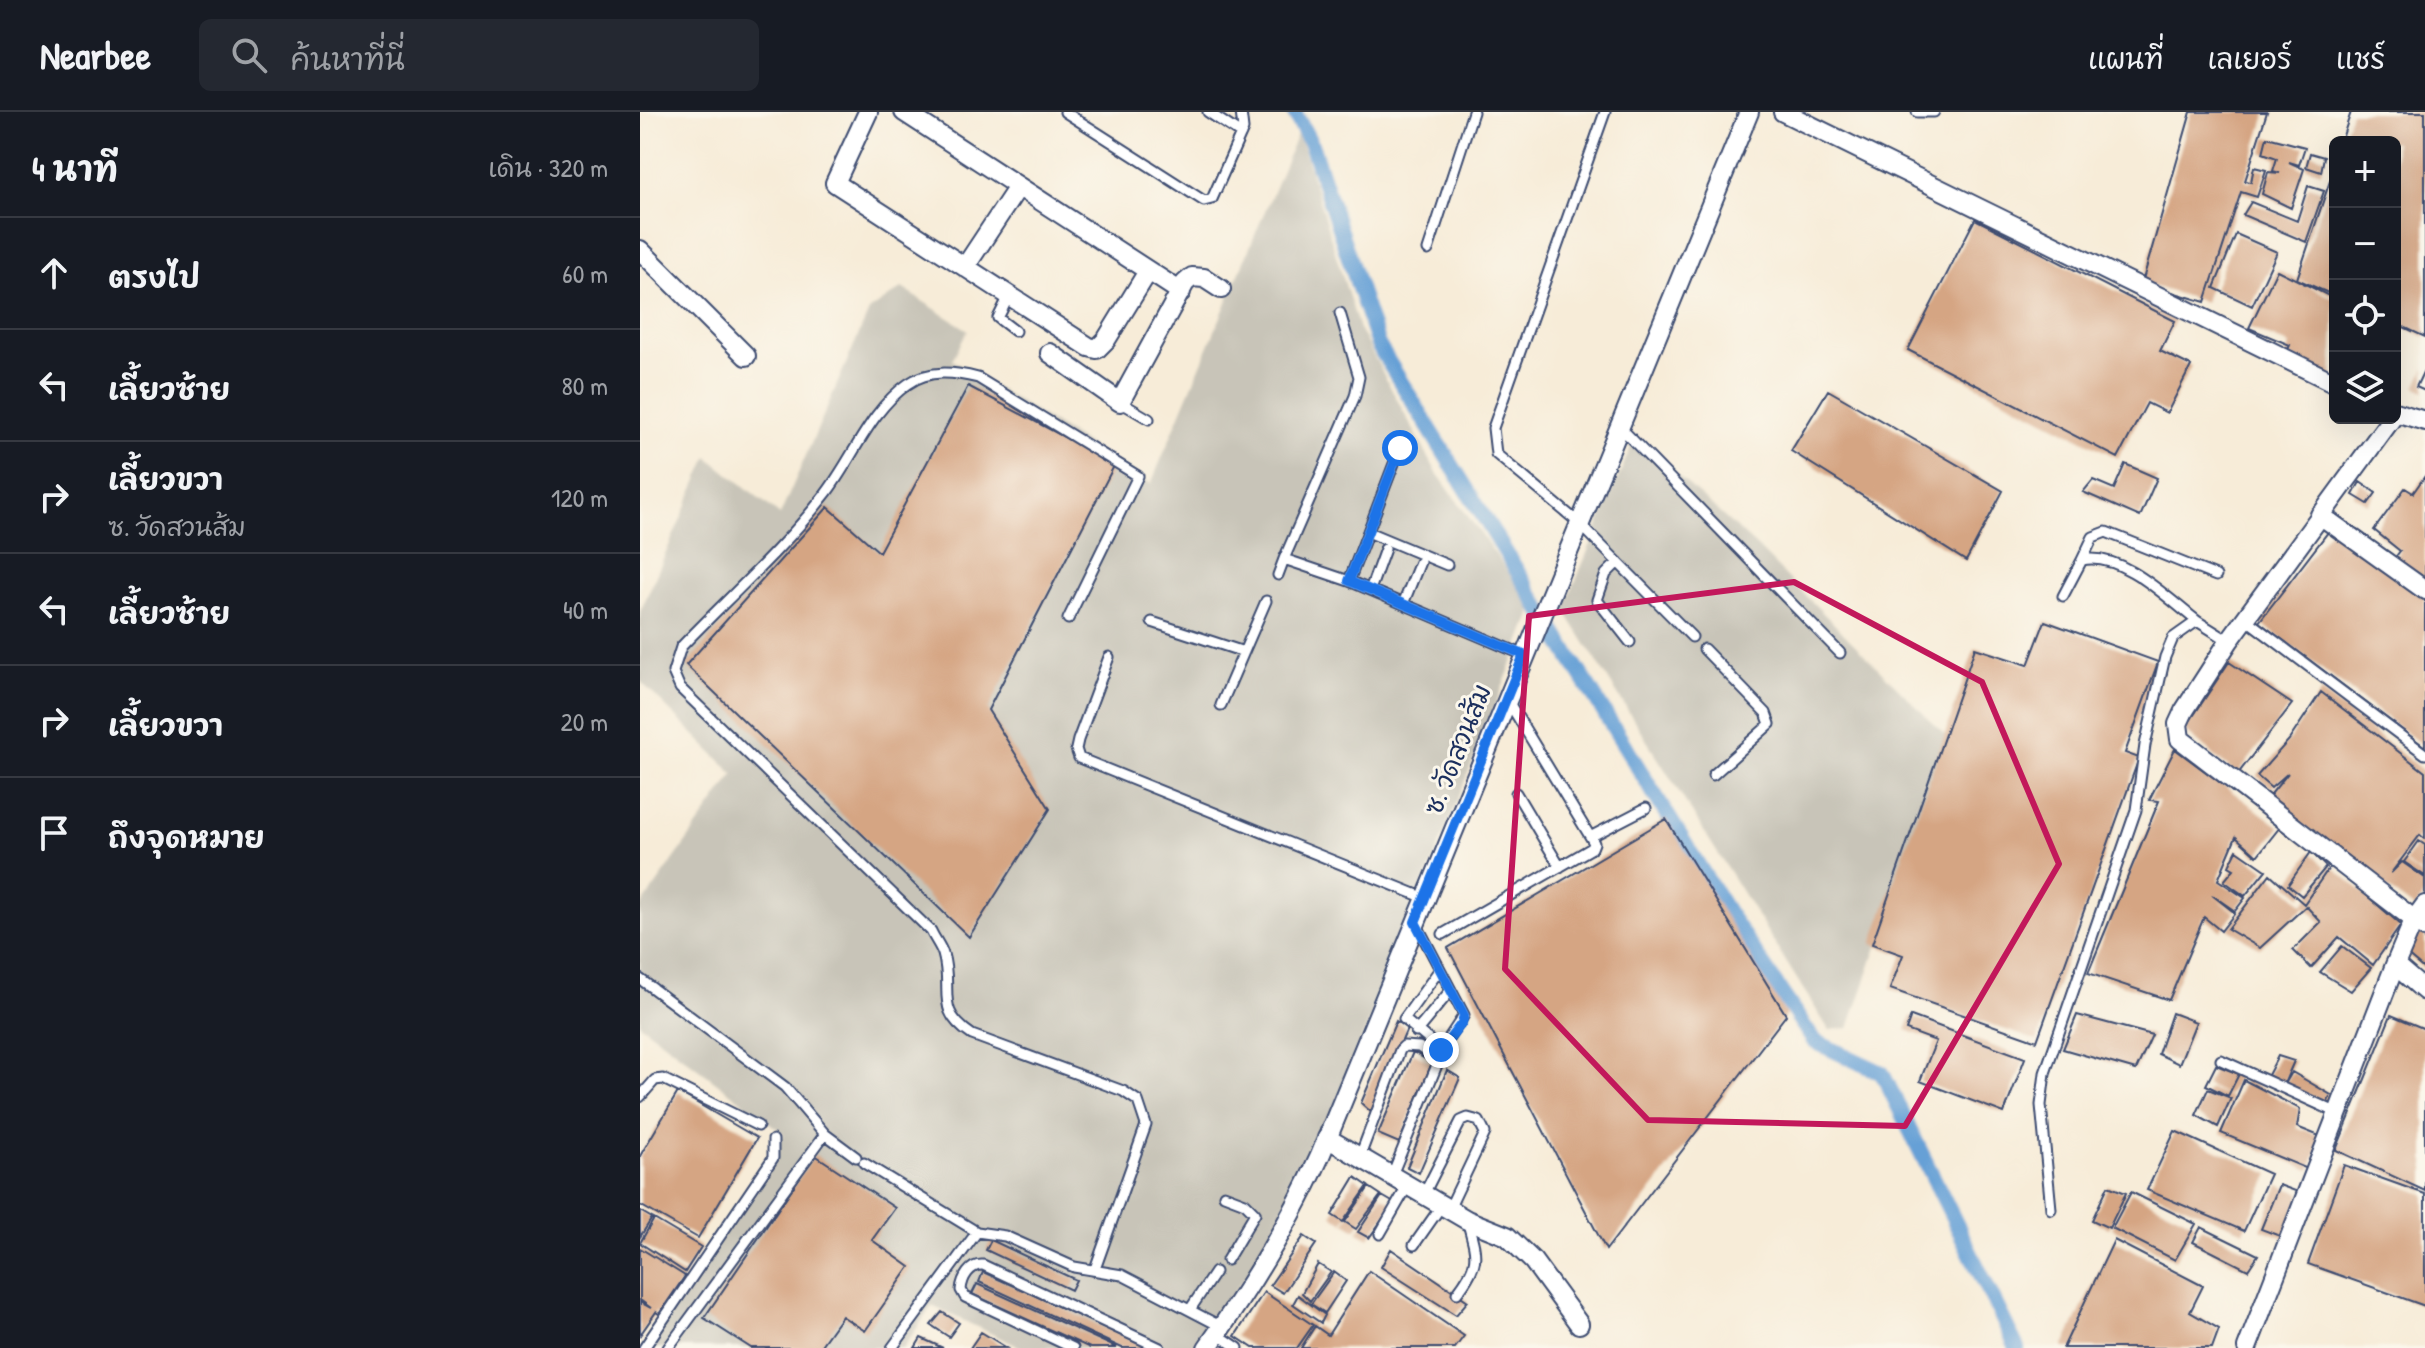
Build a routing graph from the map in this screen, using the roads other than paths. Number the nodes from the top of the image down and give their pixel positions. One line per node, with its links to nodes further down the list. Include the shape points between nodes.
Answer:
1 (868, 112): 16 (street, via 835,183)
2 (904, 112): 13 (street)
3 (1065, 112): 12 (lane, via 1204,201 1212,199)
4 (1208, 112): 12 (lane)
5 (1241, 112): 12 (lane)
6 (1473, 112): 15 (lane)
7 (1605, 112): 34 (lane, via 1492,434 1496,454)
8 (1749, 112): 31 (street, ซ. วัดสวนส้ม)
9 (1783, 112): 25 (street)
10 (1917, 112): 11 (lane)
11 (1934, 112)
12 (1241, 134)
13 (1018, 187): 16 (street); 17 (street)
14 (640, 250): 24 (street)
15 (1428, 250)
16 (965, 267): 20 (street)
17 (1147, 273): 19 (street); 20 (street, via 1097,349)
18 (1221, 289): 19 (street, via 1192,277)
19 (1181, 292): 26 (street)
20 (1009, 296): 22 (lane, via 998,318)
21 (1340, 313): 37 (lane, via 1359,377 1355,396)
22 (1015, 331)
23 (1050, 353): 26 (street)
24 (746, 356)
25 (2329, 380)
26 (1120, 402): 28 (lane)
27 (2401, 415): 29 (street)
28 (1149, 419)
29 (2425, 421)
30 (2388, 424): 33 (street)
31 (1619, 426): 34 (street, ซ. วัดสวนส้ม); 59 (lane)
32 (1400, 448): 35 (lane)
33 (2320, 515): 46 (street); 51 (street)
34 (1579, 523): 40 (lane); 60 (street, ซ. วัดสวนส้ม)
35 (1368, 532): 41 (lane); 44 (lane)
36 (1385, 549): 45 (lane)
37 (1284, 559): 42 (lane); 44 (lane)
38 (2082, 560): 43 (lane, via 2093,537 2106,532); 47 (lane); 52 (lane, via 2109,562 2135,574)
39 (1420, 562): 49 (lane)
40 (1618, 562): 54 (lane); 56 (lane, via 1601,583 1597,600)
41 (1447, 565)
42 (1278, 575)
43 (2216, 576)
44 (1349, 581): 45 (lane)
45 (1370, 590): 49 (lane)
46 (2425, 590)
47 (2063, 596)
48 (1266, 601): 58 (lane)
49 (1403, 604): 60 (lane)
50 (1068, 619): 99 (lane, via 1138,476 978,378 934,374 911,382 881,411 824,497 681,647 673,672 680,688 931,931 943,955 947,1006 955,1024 1138,1101 1146,1125)
51 (2247, 620): 55 (street); 64 (lane)
52 (2197, 621): 55 (lane); 93 (lane, via 2173,638 2165,657 2136,810 2048,1058 2041,1105)
53 (1152, 622): 58 (lane)
54 (1692, 637)
55 (2229, 641): 73 (street, via 2184,711 2178,724 2180,739)
56 (1630, 642)
57 (1704, 649): 65 (lane, via 1766,713 1770,724)
58 (1244, 652): 63 (lane)
59 (1840, 653)
60 (1524, 655): 62 (street, ซ. วัดสวนส้ม)
61 (1109, 657): 70 (lane, via 1078,740 1079,758)
62 (1506, 698): 68 (lane); 70 (street, ซ. วัดสวนส้ม)
63 (1221, 705)
64 (2425, 754)
65 (1713, 775)
66 (1516, 793): 69 (lane)
67 (1646, 808): 68 (lane)
68 (1592, 836): 69 (lane, via 1592,848)
69 (1560, 867): 74 (lane)
70 (1425, 898): 72 (street, ซ. วัดสวนส้ม)
71 (2425, 905): 73 (street)
72 (1415, 922): 76 (lane); 86 (street, ซ. วัดสวนส้ม)
73 (2419, 924): 75 (street)
74 (1443, 934)
75 (2395, 965): 79 (street); 83 (street)
76 (1440, 969): 78 (lane); 80 (lane, via 1404,1019)
77 (640, 979): 85 (lane, via 785,1087)
78 (1451, 990): 80 (lane); 80 (lane, via 1465,1018 1445,1048 1434,1047)
79 (2425, 991)
80 (1416, 1032)
81 (2221, 1060): 83 (lane)
82 (640, 1097): 84 (lane, via 655,1080 663,1079)
83 (2338, 1113): 111 (street)
84 (758, 1126)
85 (825, 1134): 95 (lane); 106 (lane)
86 (1327, 1138): 88 (street); 104 (street, ซ. วัดสวนส้ม, via 1291,1221)
87 (773, 1140): 105 (lane, via 773,1158)
88 (1360, 1156): 89 (street); 89 (lane, via 1400,1050 1419,1047 1437,1065)
89 (1392, 1175): 90 (street)
90 (1416, 1190): 92 (street); 92 (lane, via 1461,1121 1479,1121 1485,1133); 96 (lane)
91 (1224, 1195): 98 (lane, via 1255,1213)
92 (1445, 1207): 94 (street); 97 (lane)
93 (2051, 1209)
94 (1467, 1220): 101 (lane, via 1476,1266); 103 (street, via 1507,1236 1533,1261)
95 (977, 1232): 99 (lane, via 1005,1236 1074,1267); 107 (lane)
96 (1380, 1234)
97 (1414, 1245)
98 (1227, 1260)
99 (1095, 1269): 102 (lane, via 1122,1275)
100 (1215, 1272): 102 (lane)
101 (1457, 1293)
102 (1191, 1308): 104 (lane)
103 (1579, 1324)
104 (1215, 1336): 110 (lane)
105 (644, 1348)
106 (668, 1348)
107 (892, 1348)
108 (1073, 1348): 109 (lane, via 965,1297 961,1290 966,1275 983,1265)
109 (1160, 1348)
110 (1238, 1348)
111 (2247, 1348)

